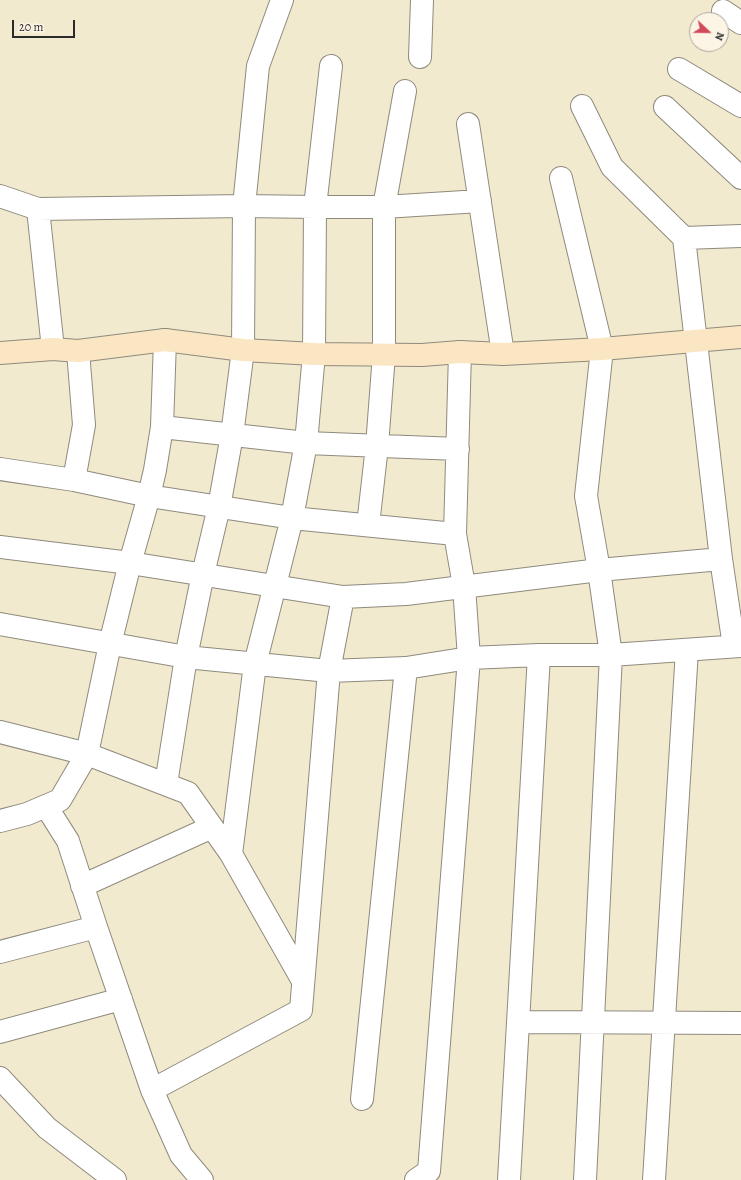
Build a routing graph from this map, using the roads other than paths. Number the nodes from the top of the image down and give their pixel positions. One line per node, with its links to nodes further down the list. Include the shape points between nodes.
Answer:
1 (282, 0): 17 (street, via 258,66)
2 (422, 0): 5 (street)
3 (723, 11): 4 (street)
4 (741, 23)
5 (420, 57)
6 (331, 66): 19 (street)
7 (679, 69): 10 (street)
8 (404, 91): 18 (street)
9 (582, 106): 22 (street, via 612,167)
10 (741, 106)
11 (665, 107): 14 (street)
12 (468, 124): 16 (street)
13 (561, 178): 27 (street)
14 (741, 178)
15 (0, 196): 20 (street)
16 (480, 201): 18 (street); 34 (street)
17 (244, 206): 19 (street); 20 (street); 28 (street)
18 (384, 206): 19 (street); 33 (street)
19 (315, 208): 32 (street)
20 (38, 209): 26 (street)
21 (741, 236): 22 (street)
22 (684, 238): 25 (street)
23 (741, 337): 25 (main road)
24 (165, 340): 28 (main road); 29 (main road); 35 (street)
25 (696, 341): 27 (main road); 48 (street)
26 (53, 349): 29 (main road); 31 (main road)
27 (602, 349): 34 (main road); 50 (street, via 586,496)
28 (243, 350): 32 (main road); 36 (street)
29 (78, 351): 41 (street, via 84,425)
30 (460, 352): 33 (main road); 34 (main road); 39 (street)
31 (0, 353)
32 (314, 354): 33 (main road); 37 (street)
33 (384, 354): 38 (street)
34 (503, 354)
35 (162, 427): 36 (street); 42 (street)
36 (232, 435): 37 (street); 43 (street)
37 (306, 443): 38 (street); 44 (street)
38 (377, 446): 39 (street); 45 (street)
39 (458, 449): 46 (street)
40 (0, 469): 41 (street)
41 (74, 480): 42 (street)
42 (150, 496): 43 (street); 49 (street)
43 (219, 507): 44 (street); 51 (street)
44 (292, 518): 45 (street); 52 (street)
45 (368, 525): 46 (street)
46 (455, 534): 53 (street)
47 (0, 547): 49 (street)
48 (721, 559): 50 (street); 57 (street)
49 (130, 563): 51 (street); 56 (street)
50 (599, 570): 53 (street); 59 (street)
51 (203, 574): 52 (street); 61 (street)
52 (274, 585): 54 (street); 63 (street)
53 (464, 586): 54 (street, via 406,594); 62 (street)
54 (343, 597): 65 (street)
55 (0, 624): 56 (street)
56 (110, 644): 61 (street); 67 (street)
57 (737, 646): 58 (street)
58 (687, 650): 59 (street); 81 (street)
59 (611, 654): 60 (street); 80 (street)
60 (539, 655): 62 (street); 79 (street)
61 (186, 657): 63 (street); 68 (street)
62 (469, 658): 64 (street); 89 (street, via 429,1171)
63 (255, 664): 65 (street); 73 (street)
64 (406, 668): 65 (street); 86 (street)
65 (329, 671): 77 (street)
66 (0, 732): 67 (street)
67 (87, 754): 68 (street); 70 (street, via 60,800)
68 (166, 784): 72 (street, via 188,793)
69 (0, 810): 70 (street)
70 (37, 810): 71 (street); 74 (street, via 68,841)
71 (0, 821)
72 (212, 827): 73 (street); 74 (street)
73 (232, 854): 77 (street)
74 (82, 886): 75 (street)
75 (96, 927): 76 (street); 78 (street)
76 (0, 952)
77 (303, 981): 85 (street, via 301,1010)
78 (120, 999): 83 (street); 85 (street)
79 (518, 1022): 80 (street); 90 (street)
80 (593, 1022): 81 (street); 91 (street)
81 (664, 1022): 82 (street); 92 (street)
82 (741, 1023)
83 (0, 1032)
84 (0, 1078): 87 (street, via 47,1128)
85 (152, 1090): 88 (street, via 181,1155)
86 (362, 1100)
87 (115, 1180)
88 (202, 1180)
89 (416, 1180)
90 (509, 1180)
91 (585, 1180)
92 (654, 1180)

